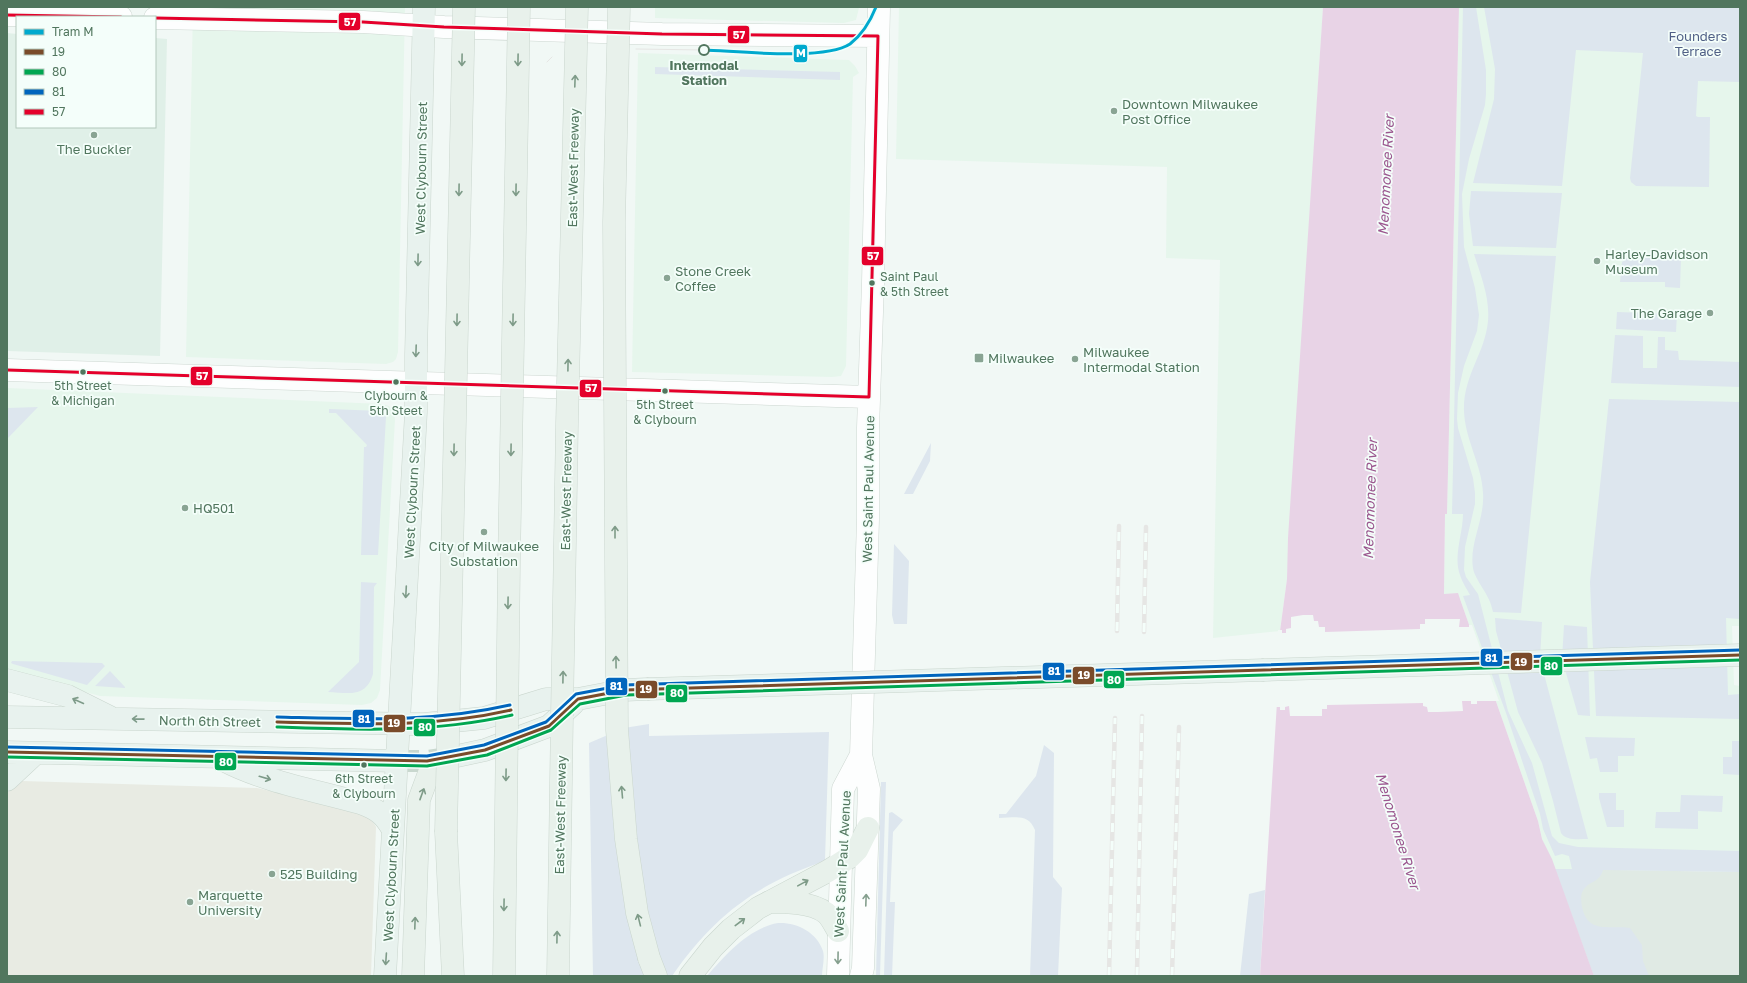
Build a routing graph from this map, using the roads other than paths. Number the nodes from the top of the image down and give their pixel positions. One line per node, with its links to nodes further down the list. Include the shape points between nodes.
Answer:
1 (464, 7): 31 (highway, one-way to 31, bridge)
2 (519, 7): 40 (highway, one-way to 40, bridge)
3 (577, 7): 41 (highway, East-West Freeway, one-way to 3, bridge, via 566,424)
4 (605, 7): 12 (highway, bridge)
5 (620, 7): 12 (highway, bridge)
6 (879, 7): 11 (street, West Saint Paul Avenue)
7 (7, 15): 9 (street)
8 (163, 15): 10 (street, via 349,22)
9 (64, 16)
10 (424, 16): 11 (street, via 662,34); 14 (main road, West Clybourn Street, one-way to 14)
11 (878, 36): 15 (street, West Saint Paul Avenue)
12 (614, 222): 35 (highway, one-way to 12, bridge, via 637,913 626,839 617,730)
13 (7, 370): 14 (street)
14 (415, 383): 15 (street); 21 (main road, West Clybourn Street, one-way to 21, via 416,412)
15 (869, 397): 24 (street, West Saint Paul Avenue)
16 (1737, 655): 18 (main road, North 6th Street, bridge, via 647,689 625,690)
17 (7, 680): 20 (main road, one-way to 17, via 68,696)
18 (578, 699): 21 (main road, North 6th Street, via 546,699 484,718); 26 (main road, via 549,726 485,750)
19 (7, 717): 20 (main road, North 6th Street)
20 (113, 719): 21 (main road, North 6th Street, one-way to 20)
21 (399, 725): 27 (main road, West Clybourn Street)
22 (7, 752): 23 (main road)
23 (36, 753): 25 (main road); 28 (main road)
24 (861, 755): 29 (street, West Saint Paul Avenue, via 869,789); 32 (street, West Saint Paul Avenue, via 843,789)
25 (217, 757): 27 (main road); 30 (main road, one-way to 30, via 263,777 375,808)
26 (448, 758): 37 (highway, one-way to 26, via 419,800 429,774)
27 (397, 761): 30 (main road, West Clybourn Street)
28 (7, 780)
29 (868, 828): 32 (highway, via 857,850); 44 (street, West Saint Paul Avenue, one-way to 29)
30 (393, 830): 36 (main road, West Clybourn Street, one-way to 36)
31 (446, 832): 38 (highway); 39 (highway)
32 (841, 863): 33 (highway, one-way to 32); 34 (street, West Saint Paul Avenue)
33 (769, 902): 34 (highway, via 789,902 820,909 827,914); 42 (highway, one-way to 33, via 731,929)
34 (838, 931): 43 (street, West Saint Paul Avenue, one-way to 43)
35 (653, 970)
36 (386, 976)
37 (413, 976)
38 (439, 976)
39 (453, 976)
40 (504, 976)
41 (558, 976)
42 (690, 976)
43 (838, 976)
44 (861, 976)

